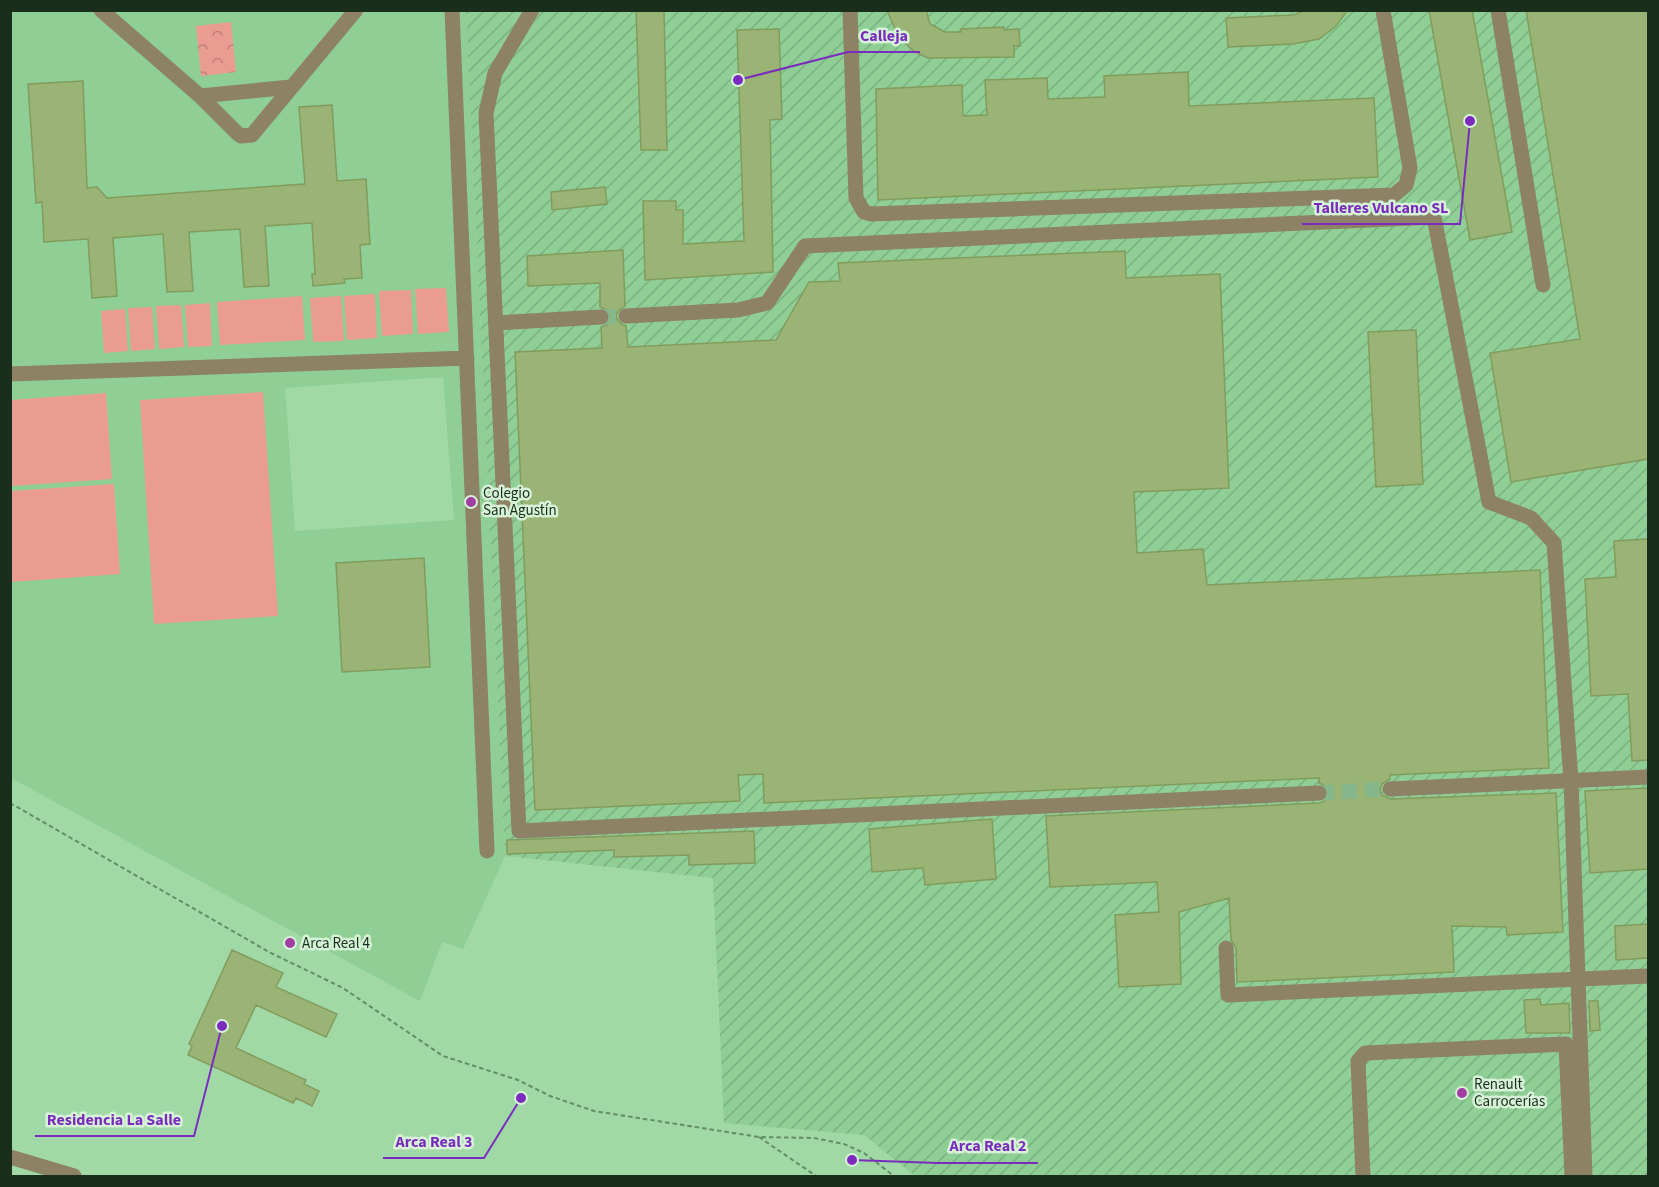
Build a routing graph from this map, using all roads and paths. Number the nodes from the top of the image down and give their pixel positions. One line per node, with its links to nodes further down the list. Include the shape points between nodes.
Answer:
1 (101, 10): 9 (street)
2 (356, 10): 8 (street)
3 (452, 10): 14 (street)
4 (532, 10): 13 (street, via 495,73 486,114)
5 (850, 10): 6 (street, via 856,198 864,212 871,214 1394,195 1406,185 1410,168)
6 (1383, 10)
7 (1498, 10): 10 (street)
8 (291, 87): 9 (street); 9 (street, via 256,132 246,137 237,133)
9 (200, 96)
10 (1543, 285)
11 (626, 316): 17 (street, via 738,310 767,303 805,246 1434,218 1489,502 1531,518 1554,543)
12 (601, 317): 13 (street)
13 (496, 323): 19 (street, via 519,831)
14 (467, 358): 15 (street); 21 (street)
15 (10, 374)
16 (1648, 777): 17 (street)
17 (1571, 780): 18 (street); 24 (street)
18 (1390, 789)
19 (1319, 793)
20 (10, 803): 25 (path, via 269,952 343,988 443,1056 518,1080 594,1111)
21 (487, 851)
22 (1226, 948): 24 (street, via 1228,995)
23 (1648, 976): 24 (street)
24 (1576, 978): 32 (street)
25 (759, 1137): 28 (path); 29 (path, via 814,1138 844,1144 864,1153)
26 (10, 1157): 27 (street)
27 (74, 1176)
28 (816, 1176)
29 (894, 1176)
30 (1364, 1176): 31 (street, via 1358,1061 1365,1053 1566,1044)
31 (1572, 1176)
32 (1585, 1176)

